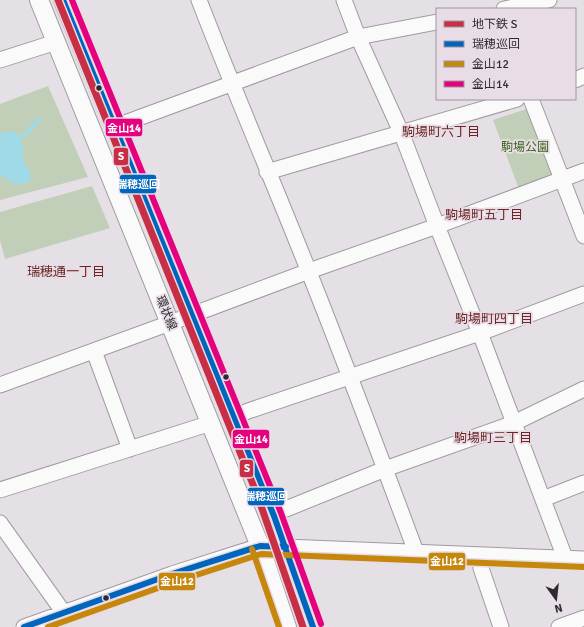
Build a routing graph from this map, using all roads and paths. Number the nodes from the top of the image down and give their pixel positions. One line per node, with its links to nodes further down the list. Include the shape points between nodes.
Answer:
1 (40, 0): 9 (main road, 環状線)
2 (63, 0): 14 (main road, 環状線)
3 (199, 0): 11 (street)
4 (344, 0): 8 (street)
5 (549, 0): 6 (street)
6 (509, 8)
7 (436, 22): 8 (street)
8 (358, 37): 11 (street); 15 (street)
9 (56, 42): 10 (street); 24 (main road, 環状線)
10 (0, 60)
11 (231, 83): 14 (street); 17 (street)
12 (513, 100): 15 (street)
13 (531, 100): 18 (street)
14 (114, 127): 23 (main road, 環状線)
15 (401, 132): 17 (street); 19 (street)
16 (584, 171): 18 (street)
17 (267, 172): 21 (street)
18 (562, 179): 19 (street); 20 (street)
19 (436, 226): 21 (street); 25 (street)
20 (584, 236)
21 (309, 271): 23 (street); 27 (street)
22 (584, 294): 25 (street)
23 (191, 315): 24 (street); 30 (main road, 環状線)
24 (170, 324): 26 (street); 31 (main road, 環状線)
25 (480, 333): 27 (street); 32 (street)
26 (94, 351): 28 (street); 33 (street)
27 (350, 377): 30 (street); 34 (street)
28 (0, 385)
29 (584, 390): 32 (street)
30 (233, 418): 41 (main road, 環状線)
31 (211, 423): 33 (street); 40 (main road, 環状線)
32 (514, 423): 34 (street); 37 (street)
33 (130, 449): 36 (street)
34 (385, 469): 38 (street); 42 (street)
35 (584, 483): 37 (street)
36 (0, 490)
37 (543, 499): 44 (street)
38 (286, 509)
39 (0, 522): 46 (street)
40 (260, 546): 41 (street); 46 (street); 49 (main road, 環状線)
41 (286, 548): 42 (street); 50 (main road, 環状線)
42 (416, 552): 43 (street)
43 (479, 555): 44 (street); 51 (street)
44 (565, 558): 45 (street)
45 (584, 559)
46 (64, 613): 48 (street)
47 (584, 618): 52 (street)
48 (24, 627)
49 (288, 627)
50 (313, 627)
51 (501, 627)
52 (559, 627)

